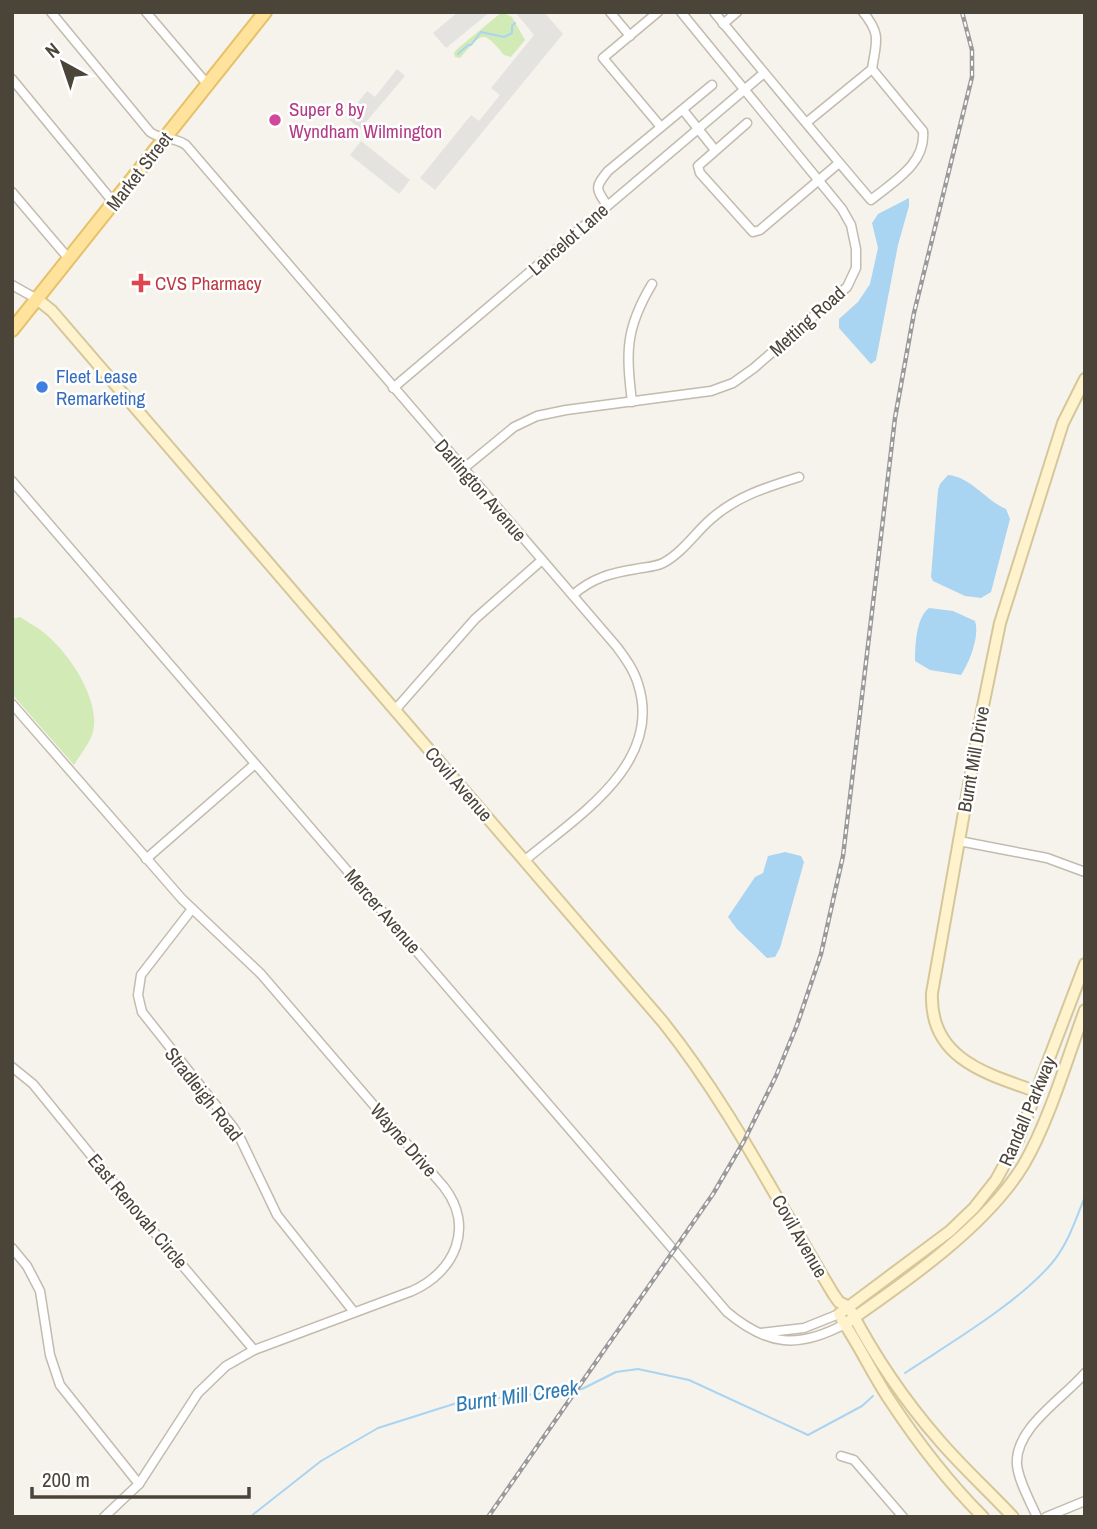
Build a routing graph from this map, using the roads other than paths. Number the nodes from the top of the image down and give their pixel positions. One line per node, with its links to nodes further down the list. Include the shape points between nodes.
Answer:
1 (51, 12): 23 (street, Darlington Avenue, via 150,132)
2 (146, 12): 15 (street)
3 (265, 12): 15 (main road, Market Street)
4 (610, 12): 11 (street)
5 (658, 12): 11 (street)
6 (681, 12): 17 (street, Metting Road)
7 (714, 12): 10 (street)
8 (737, 12): 10 (street)
9 (863, 12): 12 (street, via 877,34)
10 (723, 24): 13 (street)
11 (630, 36): 21 (street, via 603,58)
12 (872, 69): 20 (street); 25 (street, via 923,131 918,162 871,200)
13 (764, 73): 17 (street, Lancelot Lane); 20 (street)
14 (12, 79): 28 (street)
15 (208, 85): 23 (main road, Market Street)
16 (712, 85): 18 (street)
17 (743, 90): 22 (street, Lancelot Lane); 26 (street, Metting Road)
18 (683, 110): 21 (street); 22 (street)
19 (747, 123): 24 (street)
20 (806, 123): 25 (street)
21 (661, 127): 29 (street, via 600,181 598,192)
22 (698, 128): 24 (street); 29 (street, Lancelot Lane)
23 (167, 136): 28 (main road, Market Street); 36 (street, Darlington Avenue, via 186,145)
24 (715, 150): 26 (street, via 698,166 700,173 753,232)
25 (839, 163): 26 (street)
26 (818, 180): 37 (street, Metting Road, via 851,225 856,268 847,287 733,383 711,391)
27 (12, 192): 30 (street)
28 (114, 203): 30 (main road, Market Street)
29 (607, 205): 36 (street, Lancelot Lane)
30 (69, 259): 33 (main road, Market Street)
31 (652, 284): 37 (street, via 628,343)
32 (12, 285): 33 (street)
33 (37, 299): 34 (main road, Market Street); 44 (main road, Covil Avenue)
34 (12, 330)
35 (1085, 379): 46 (main road, Burnt Mill Drive, via 1063,423 1000,623)
36 (393, 388): 38 (street, Darlington Avenue)
37 (632, 402): 38 (street, Metting Road, via 526,420)
38 (463, 469): 41 (street, Darlington Avenue)
39 (799, 477): 42 (street, via 733,502 663,563 605,575)
40 (12, 481): 45 (street, Mercer Avenue)
41 (542, 560): 42 (street, Darlington Avenue); 44 (street, via 475,619)
42 (573, 596): 48 (street, Darlington Avenue, via 632,669 639,686 640,737 615,781)
43 (12, 704): 47 (street, Wayne Drive)
44 (396, 710): 48 (main road, Covil Avenue)
45 (255, 764): 47 (street); 58 (street, Mercer Avenue, via 742,1324 768,1339 796,1340 824,1334)
46 (959, 841): 49 (street, via 1046,858); 54 (main road, Burnt Mill Drive, via 932,993 934,1022 969,1065)
47 (146, 859): 50 (street, Wayne Drive)
48 (524, 861): 58 (main road, Covil Avenue, via 690,1056)
49 (1085, 872)
50 (192, 909): 57 (street, Stradleigh Road, via 141,975 138,995 142,1012 233,1127 277,1215); 57 (street, Wayne Drive, via 261,974 452,1198 458,1233 456,1248 443,1270 420,1288)
51 (1085, 964): 54 (main road, Randall Parkway)
52 (1085, 1010): 55 (main road, Randall Parkway)
53 (12, 1067): 59 (street, East Renovah Circle, via 33,1083)
54 (1038, 1092): 55 (street); 58 (main road, Randall Parkway, via 1012,1154 974,1208)
55 (1052, 1098): 58 (main road, Randall Parkway, via 1023,1166 987,1212 965,1233)
56 (12, 1248): 62 (street, via 40,1291 50,1355 60,1385)
57 (354, 1311): 59 (street, Wayne Drive)
58 (847, 1316): 66 (main road, via 883,1388 960,1494); 67 (main road, via 939,1440)
59 (254, 1350): 62 (street, Wayne Drive, via 208,1381)
60 (1085, 1373): 68 (street, via 1031,1426 1019,1450 1018,1470)
61 (841, 1456): 65 (street, via 854,1460)
62 (139, 1484): 64 (street, Wayne Drive)
63 (1085, 1501): 69 (street)
64 (104, 1517)
65 (903, 1517)
66 (983, 1517)
67 (1013, 1517)
68 (1037, 1517)
69 (1046, 1517)

